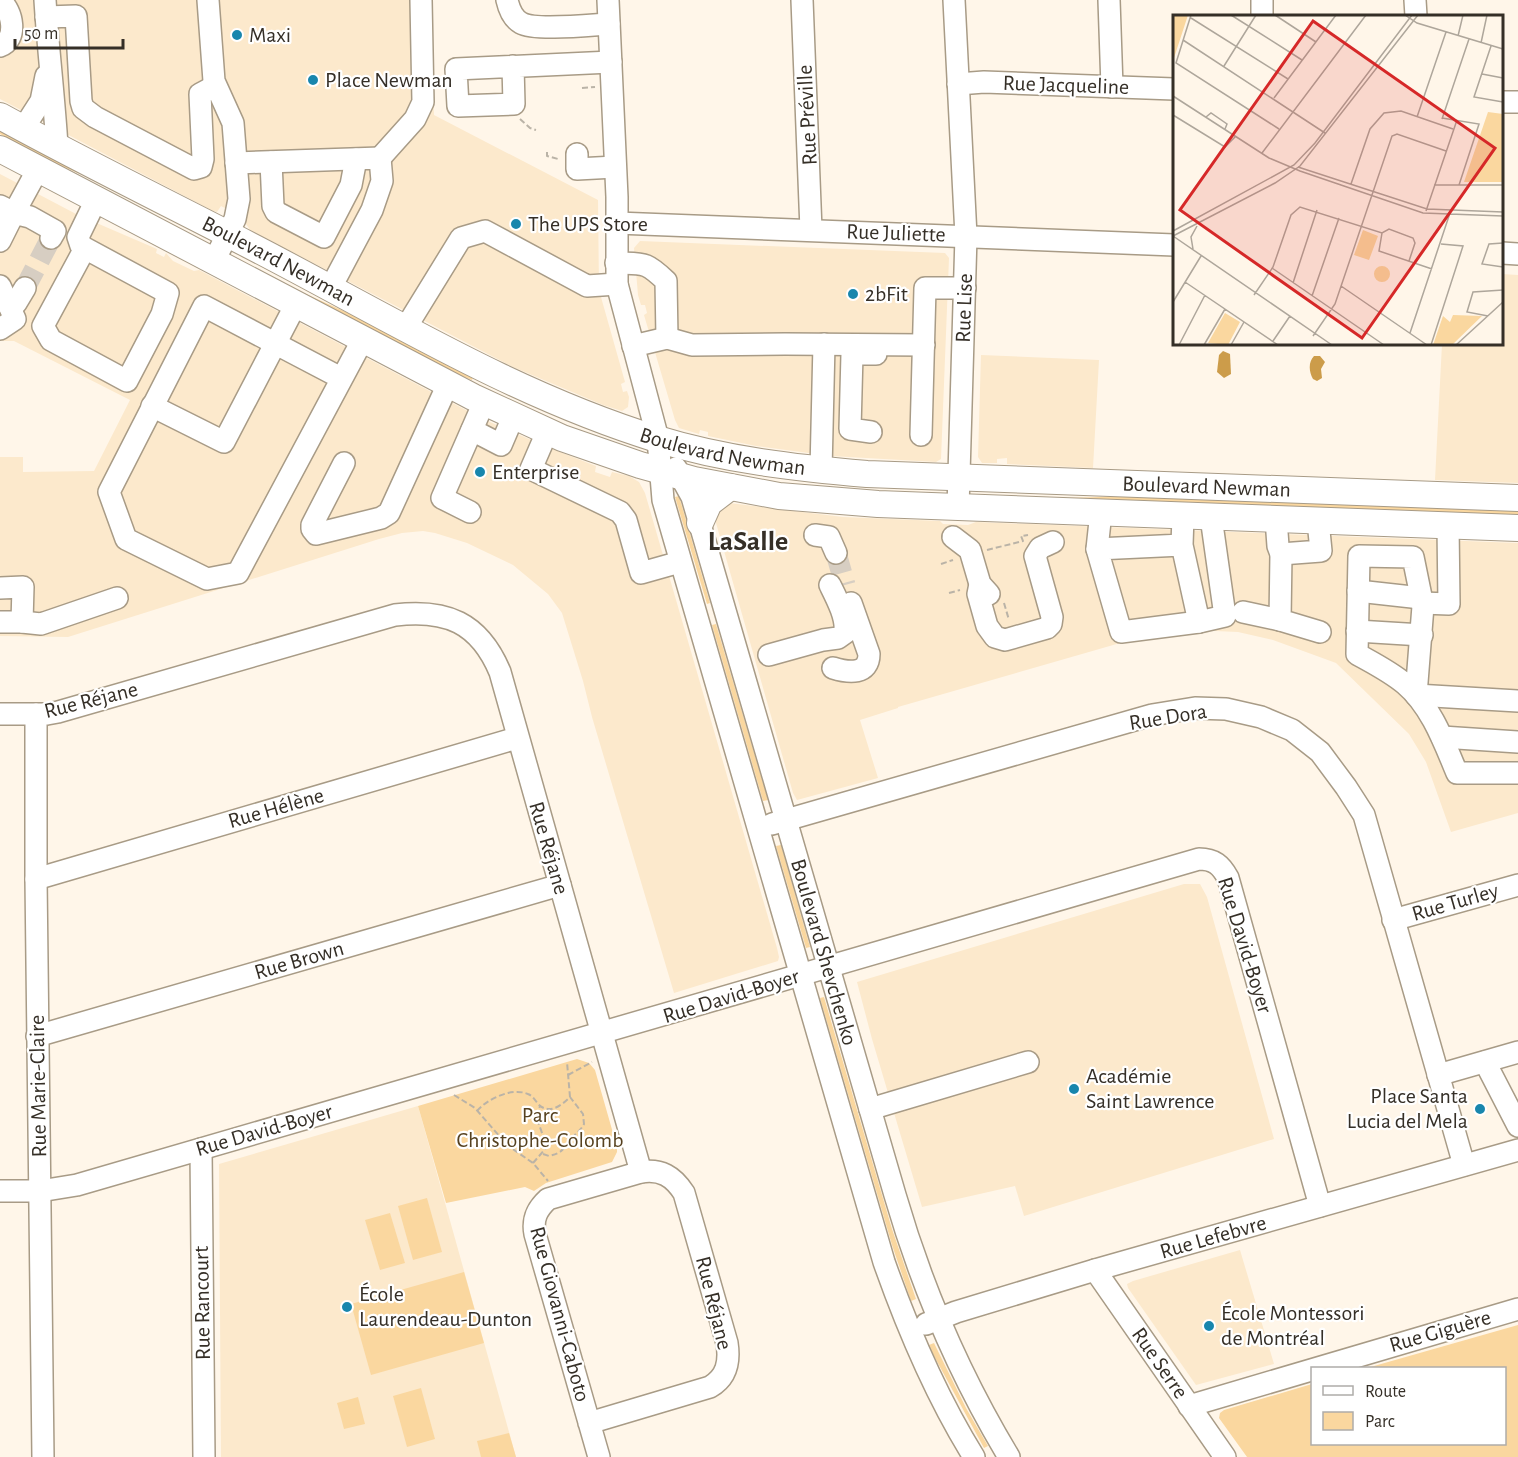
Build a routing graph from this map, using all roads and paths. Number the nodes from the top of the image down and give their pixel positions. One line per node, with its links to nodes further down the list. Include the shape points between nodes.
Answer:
1 (208, 0): 18 (street)
2 (421, 0): 30 (street, via 423,102 415,119)
3 (507, 0): 12 (street, via 513,17 525,25)
4 (608, 0): 12 (street, Boulevard Shevchenko)
5 (802, 0): 40 (street, Rue Préville)
6 (954, 0): 17 (street, Rue Lise)
7 (1109, 0): 20 (street)
8 (1415, 0): 11 (street)
9 (0, 1): 13 (street, via 12,18 8,41)
10 (46, 9): 14 (street); 18 (street, via 76,16 83,108 194,169 201,167 203,159 200,94)
11 (1416, 15)
12 (609, 24): 15 (street, Boulevard Shevchenko)
13 (0, 46)
14 (49, 60): 25 (street, via 41,101); 27 (street)
15 (611, 62): 16 (street); 34 (street, Boulevard Shevchenko)
16 (513, 66)
17 (958, 84): 20 (street, Rue Jacqueline); 41 (street, Rue Lise)
18 (215, 86): 33 (street, via 233,123)
19 (595, 87): 21 (path)
20 (1112, 87): 22 (street, Rue Jacqueline)
21 (582, 88)
22 (1173, 89)
23 (0, 116): 25 (main road, Boulevard Newman)
24 (521, 121): 26 (path)
25 (23, 129): 27 (main road, Boulevard Newman)
26 (536, 130)
27 (57, 146): 39 (main road, Boulevard Newman)
28 (2, 151): 35 (main road, Boulevard Newman)
29 (577, 154): 34 (street, via 578,168)
30 (380, 158): 31 (street); 55 (street, via 382,181 376,199)
31 (356, 159): 32 (street); 32 (street, via 351,185 324,237 275,210)
32 (271, 162): 33 (street)
33 (236, 163): 39 (street, via 235,219)
34 (615, 167): 38 (street, Boulevard Shevchenko)
35 (38, 169): 36 (main road, Boulevard Newman); 37 (street)
36 (96, 200): 45 (main road, Boulevard Newman); 46 (street, via 78,237)
37 (7, 209): 42 (street, via 55,231); 43 (street)
38 (617, 223): 40 (street, Rue Juliette); 50 (street, Boulevard Shevchenko)
39 (216, 228): 45 (street); 49 (street); 55 (main road, Boulevard Newman)
40 (811, 230): 41 (street, Rue Juliette)
41 (966, 236): 44 (street, Rue Juliette); 54 (street, Rue Lise)
42 (51, 238)
43 (0, 241)
44 (1173, 244)
45 (190, 249): 49 (main road, Boulevard Newman)
46 (84, 250): 46 (street, via 43,326 51,340 127,381 162,314 168,293)
47 (1503, 253): 48 (street)
48 (1518, 254)
49 (214, 261): 56 (main road, Boulevard Newman)
50 (616, 263): 51 (street, Boulevard Shevchenko); 60 (street, via 652,267 666,281)
51 (617, 284): 59 (street, via 587,286 485,231 461,238); 64 (street, Boulevard Shevchenko)
52 (0, 286): 57 (street)
53 (25, 288): 57 (street)
54 (965, 288): 65 (street, via 925,288); 79 (street, Rue Lise, via 969,440)
55 (330, 289): 59 (main road, Boulevard Newman)
56 (296, 304): 61 (main road, Boulevard Newman); 62 (street)
57 (10, 308): 58 (street, via 15,319)
58 (0, 329)
59 (405, 329): 75 (main road, Boulevard Newman, via 537,394)
60 (667, 338): 63 (street, via 692,345); 64 (street)
61 (363, 339): 66 (street); 67 (main road, Boulevard Newman)
62 (275, 342): 66 (street); 69 (street, via 204,306); 69 (street, via 224,442)
63 (824, 344): 65 (street); 77 (street)
64 (633, 346): 75 (street, Boulevard Shevchenko)
65 (924, 350): 73 (street, via 852,354 850,429); 74 (street)
66 (341, 378): 69 (street, via 241,569 236,574 207,579 126,539 109,492)
67 (448, 384): 68 (main road, Boulevard Newman); 76 (street, via 389,513 316,534 312,525)
68 (484, 402): 70 (main road, Boulevard Newman); 71 (street)
69 (152, 405)
70 (513, 417): 71 (street, via 501,444); 72 (main road, Boulevard Newman)
71 (472, 430): 83 (street, via 442,498)
72 (548, 432): 78 (main road, Boulevard Newman); 102 (street, via 531,469 620,512 626,520 641,573)
73 (871, 432)
74 (921, 435)
75 (658, 439): 77 (main road, Boulevard Newman, via 759,462); 78 (street, Boulevard Shevchenko)
76 (344, 464)
77 (821, 470): 79 (main road, Boulevard Newman)
78 (671, 474): 80 (main road, Boulevard Newman); 89 (street, Boulevard Shevchenko, via 692,497); 102 (street, Boulevard Shevchenko, via 663,500)
79 (960, 477): 81 (main road, Boulevard Newman); 82 (street, Rue Lise)
80 (730, 487): 82 (main road, Boulevard Newman, via 822,500); 89 (main road, via 709,503)
81 (1518, 498)
82 (958, 508): 84 (main road, Boulevard Newman)
83 (470, 512)
84 (1101, 512): 85 (main road, Boulevard Newman); 97 (street)
85 (1183, 516): 86 (main road, Boulevard Newman); 96 (street)
86 (1211, 517): 87 (main road, Boulevard Newman); 114 (street, via 1225,616)
87 (1276, 519): 88 (main road, Boulevard Newman); 100 (street)
88 (1318, 521): 90 (main road, Boulevard Newman); 100 (street, via 1320,551)
89 (700, 523): 128 (street, Boulevard Shevchenko)
90 (1448, 525): 91 (main road, Boulevard Newman); 109 (street, via 1449,604)
91 (1518, 528)
92 (815, 535): 99 (street, via 829,537)
93 (1032, 535): 98 (path)
94 (953, 537): 104 (street, via 970,550)
95 (1053, 542): 104 (street, via 1040,548 1035,560 1052,617 1049,627 1005,640 995,637)
96 (1182, 545): 97 (street); 114 (street)
97 (1097, 549): 114 (street, via 1121,632)
98 (986, 550)
99 (836, 553)
100 (1281, 554): 111 (street)
101 (949, 561): 103 (path)
102 (680, 562): 129 (street, Boulevard Shevchenko)
103 (941, 564)
104 (974, 585): 107 (path)
105 (0, 588): 113 (street, via 23,587)
106 (1358, 591): 109 (street); 109 (street, via 1359,556 1413,557); 115 (street)
107 (949, 593)
108 (117, 598): 113 (street, via 40,624)
109 (1422, 600): 117 (street)
110 (1243, 612): 111 (street)
111 (1280, 620): 116 (street)
112 (0, 622): 113 (street)
113 (22, 622)
114 (1199, 622)
115 (1357, 631): 117 (street); 120 (street, via 1357,654 1404,683)
116 (1320, 632)
117 (1422, 635): 120 (street)
118 (769, 655): 119 (street, via 843,635 838,585 869,657 861,670)
119 (833, 668)
120 (1416, 695): 121 (street); 124 (street)
121 (1518, 701)
122 (0, 714): 123 (street, Rue Réjane)
123 (36, 714): 125 (street, Rue Réjane, via 58,712 395,615 418,612 450,618 471,630 488,648 500,672); 130 (street, Rue Marie-Claire)
124 (1442, 736): 126 (street); 127 (street, via 1456,773)
125 (517, 738): 130 (street, Rue Hélène); 131 (street, Rue Réjane)
126 (1518, 742)
127 (1518, 773)
128 (786, 820): 129 (street, Rue Dora); 133 (street, Rue Dora, via 1152,715 1195,708 1226,709 1292,730 1320,752 1364,815); 134 (street, Boulevard Shevchenko)
129 (758, 828): 135 (street, Boulevard Shevchenko)
130 (36, 879): 137 (street, Rue Marie-Claire)
131 (560, 885): 136 (street, Rue Réjane); 137 (street, Rue Brown)
132 (1518, 885): 133 (street, Rue Turley)
133 (1393, 920): 144 (street, Rue Dora)
134 (829, 967): 135 (street, Rue David-Boyer); 148 (street, Boulevard Shevchenko); 160 (street, Rue David-Boyer, via 1199,859 1211,859 1228,878)
135 (800, 975): 136 (street, Rue David-Boyer); 164 (street, Boulevard Shevchenko, via 884,1262)
136 (602, 1034): 138 (street, Rue David-Boyer); 140 (street, Rue Réjane)
137 (37, 1036): 158 (street, Rue Marie-Claire)
138 (566, 1045): 143 (path); 145 (street, Rue David-Boyer)
139 (1518, 1052): 142 (street)
140 (608, 1057): 143 (path); 156 (street, Rue Réjane)
141 (1028, 1062): 148 (street)
142 (1485, 1062): 144 (street); 150 (street)
143 (568, 1075): 146 (path)
144 (1438, 1075): 155 (street, Rue Dora)
145 (434, 1082): 149 (path); 151 (street, Rue David-Boyer)
146 (570, 1097): 147 (path, via 551,1110); 153 (path, via 583,1114 584,1124 562,1151)
147 (540, 1106): 149 (path, via 530,1094 512,1094 492,1098); 153 (path, via 536,1116 547,1147)
148 (870, 1109): 163 (street, Boulevard Shevchenko)
149 (477, 1111): 154 (path, via 507,1145)
150 (1518, 1126)
151 (201, 1149): 158 (street, Rue David-Boyer, via 77,1185); 170 (street, Rue Rancourt)
152 (1518, 1150): 155 (street, Rue Lefebvre)
153 (543, 1154): 154 (path)
154 (533, 1163): 159 (path)
155 (1464, 1166): 160 (street, Rue Lefebvre)
156 (641, 1172): 159 (street, Rue Giovanni-Caboto); 168 (street, Rue Réjane, via 662,1172 684,1192 727,1343 726,1370 710,1387)
157 (0, 1191): 158 (street, Rue David-Boyer)
158 (40, 1191): 169 (street, Rue Marie-Claire)
159 (559, 1196): 168 (street, Rue Giovanni-Caboto, via 542,1204 533,1225)
160 (1320, 1206): 161 (street, Rue Lefebvre)
161 (1095, 1270): 163 (street, Rue Lefebvre); 167 (street, Rue Serre)
162 (1518, 1309): 165 (street, Rue Giguère)
163 (937, 1319): 164 (street, Rue Lefebvre); 173 (street, Boulevard Shevchenko)
164 (909, 1330): 172 (street, Boulevard Shevchenko)
165 (1321, 1367)
166 (1311, 1370): 167 (street, Rue Giguère)
167 (1189, 1406): 174 (street, Rue Serre)
168 (589, 1423): 171 (street, Rue Giovanni-Caboto)
169 (43, 1457)
170 (204, 1457)
171 (599, 1457)
172 (974, 1457)
173 (1009, 1457)
174 (1225, 1457)

